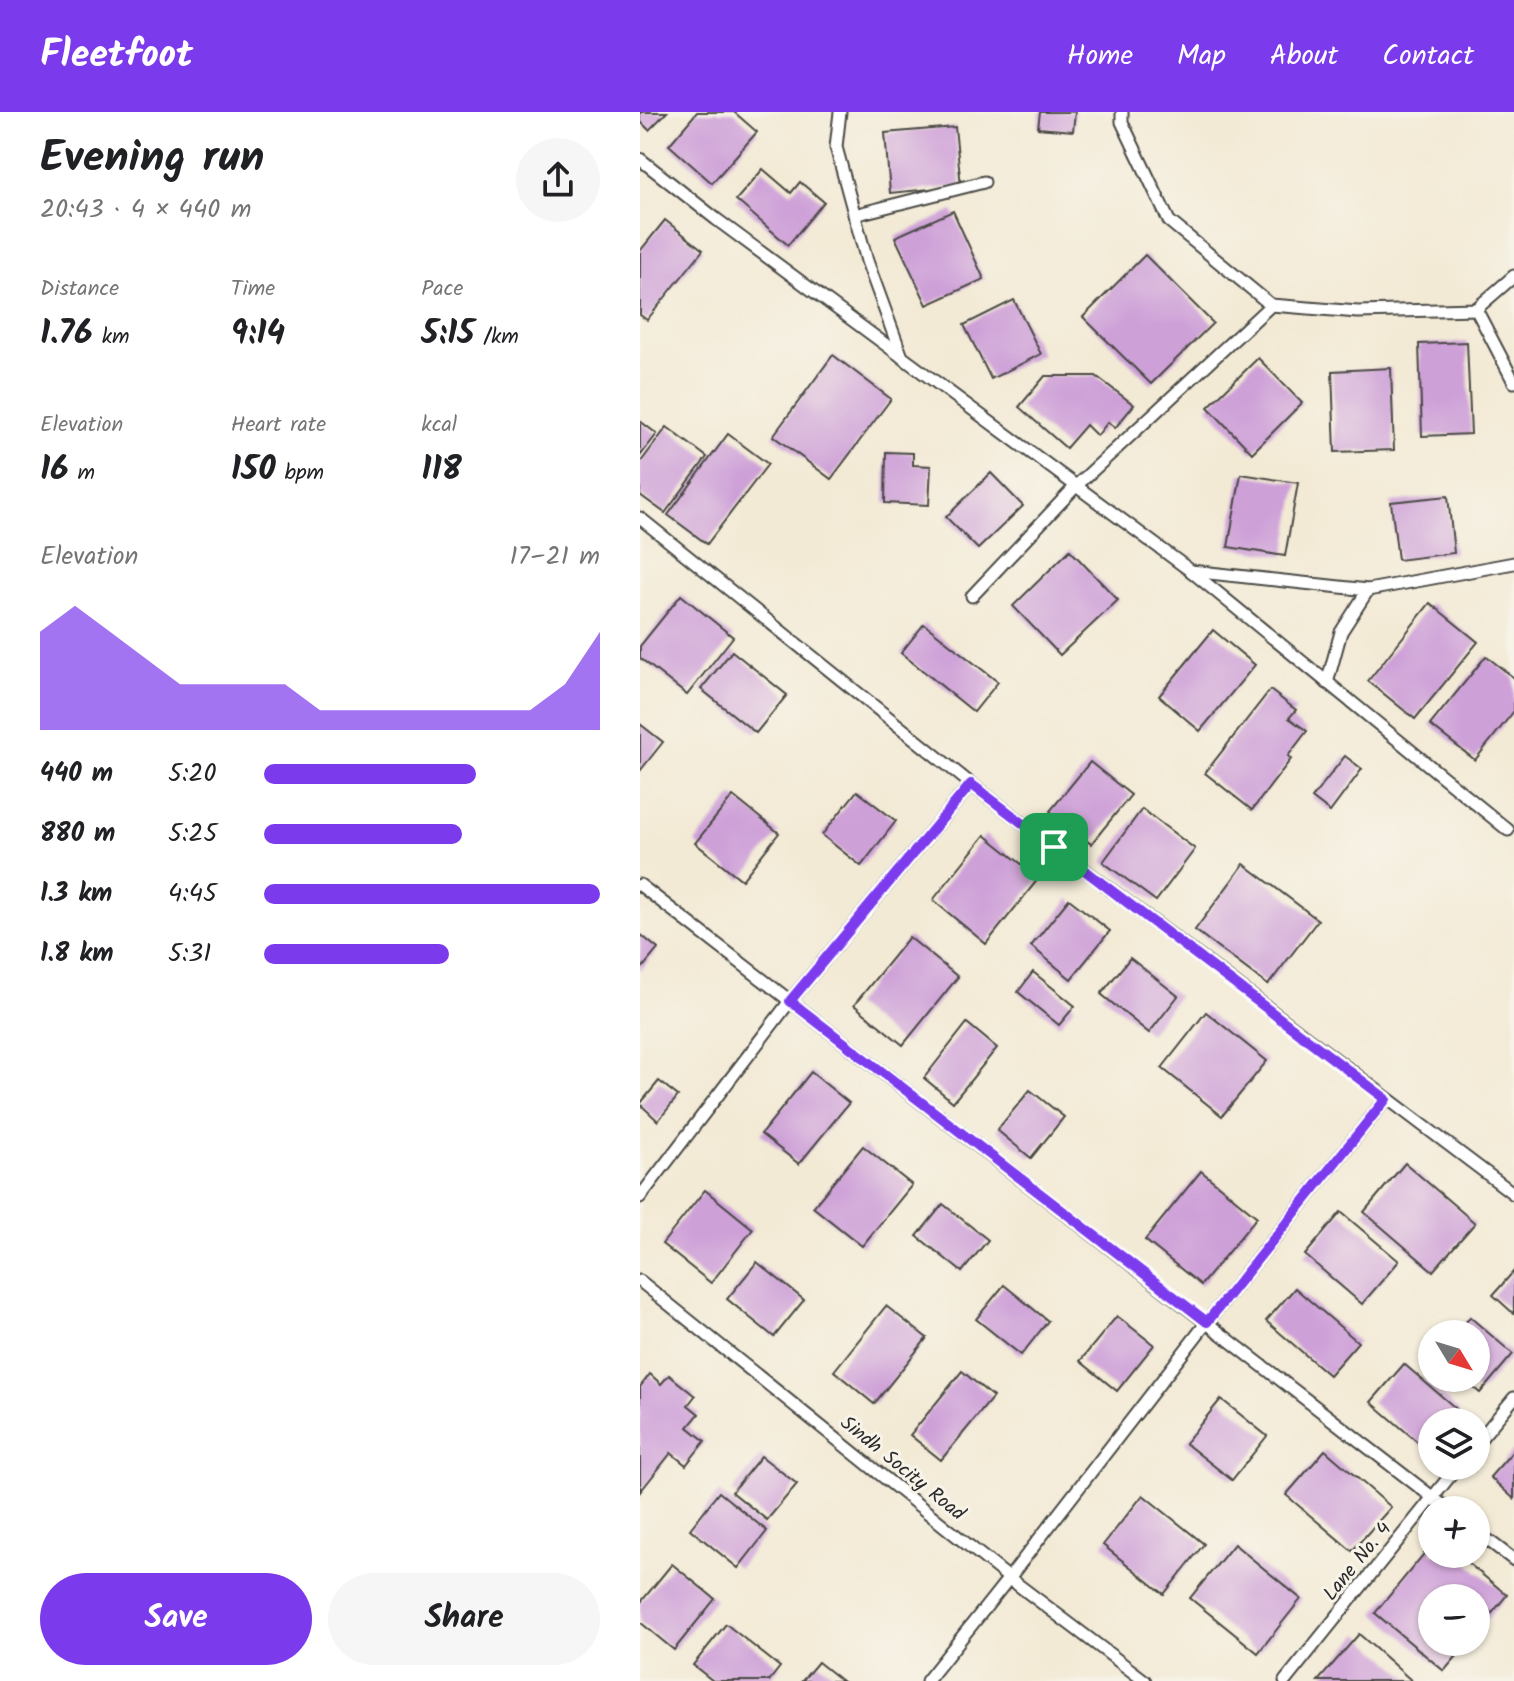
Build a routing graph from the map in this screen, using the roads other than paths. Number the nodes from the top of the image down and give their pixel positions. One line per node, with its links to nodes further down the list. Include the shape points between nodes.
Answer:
1 (840, 112): 5 (lane, via 836,147)
2 (1122, 112): 7 (lane, via 1169,221)
3 (640, 159): 9 (lane)
4 (984, 182): 5 (lane)
5 (854, 215): 9 (lane)
6 (1514, 276): 8 (lane)
7 (1271, 305): 8 (lane, via 1358,312); 11 (lane)
8 (1476, 309): 10 (lane)
9 (902, 357): 11 (lane)
10 (1514, 382)
11 (1076, 486): 14 (lane); 16 (lane)
12 (640, 518): 18 (lane)
13 (1514, 563): 15 (lane)
14 (1191, 571): 15 (lane); 17 (lane)
15 (1368, 590): 17 (lane, via 1341,632)
16 (972, 596)
17 (1327, 683): 19 (lane)
18 (971, 784): 21 (lane); 22 (lane)
19 (1508, 830)
20 (640, 885): 21 (lane)
21 (790, 1001): 24 (lane); 26 (lane)
22 (1386, 1099): 23 (lane); 26 (lane)
23 (1514, 1194)
24 (640, 1197)
25 (640, 1281): 35 (lane, Sindh Socity Road)
26 (1207, 1322): 30 (lane); 35 (lane)
27 (1514, 1398): 28 (lane)
28 (1490, 1427)
29 (1446, 1480): 31 (lane, Lane No. 4)
30 (1431, 1496)
31 (1433, 1496)
32 (1418, 1515): 38 (lane, Lane No. 4)
33 (1490, 1542): 34 (lane)
34 (1514, 1560)
35 (1009, 1578): 36 (lane); 37 (lane, Sindh Socity Road)
36 (927, 1681)
37 (1145, 1681)
38 (1285, 1681)

